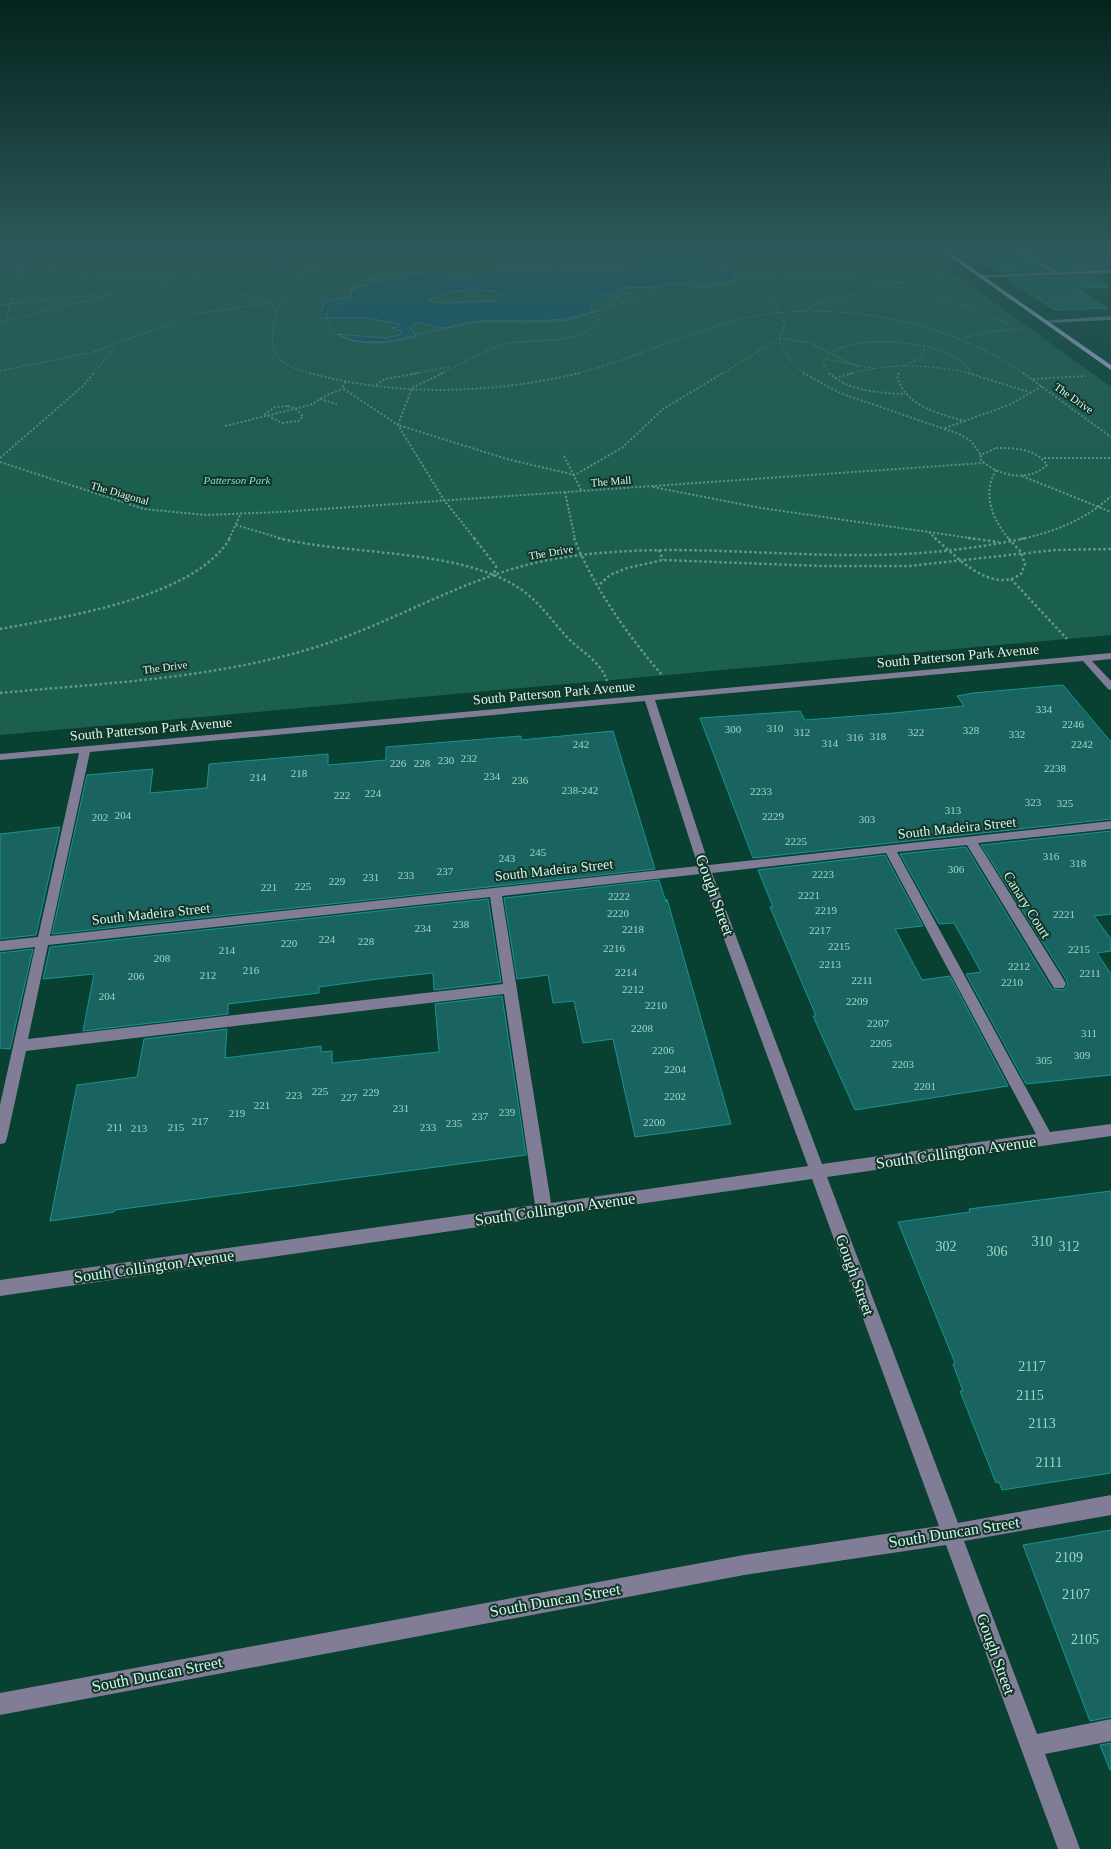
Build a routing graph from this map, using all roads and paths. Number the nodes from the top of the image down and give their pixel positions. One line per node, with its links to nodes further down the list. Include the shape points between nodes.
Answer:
1 (149, 332): 13 (path)
2 (272, 332): 28 (path, The Drive, via 275,353 302,370)
3 (335, 332): 4 (path, via 351,341 384,342)
4 (436, 332)
5 (585, 332): 17 (path, via 555,340 504,344)
6 (697, 332): 31 (path, The Drive, via 621,361 554,379 491,388)
7 (782, 332): 11 (path)
8 (943, 332): 12 (path, The Drive)
9 (989, 332): 12 (path)
10 (1061, 332): 22 (main road)
11 (780, 338): 15 (path, via 810,343); 42 (path, via 797,368 822,385 862,402); 51 (path, via 664,409 623,447)
12 (963, 338): 27 (path, The Drive, via 1001,357)
13 (116, 345): 23 (path, via 57,361); 48 (path, via 84,385)
14 (924, 347): 15 (path, via 879,341 846,345); 21 (path, via 921,359); 24 (path, via 960,360 971,369)
15 (831, 352): 16 (path); 18 (path)
16 (824, 359): 18 (path); 26 (path, via 823,367)
17 (455, 366): 29 (path, via 385,379); 31 (path)
18 (858, 367): 20 (path)
19 (904, 367): 21 (path); 24 (path); 34 (path, via 897,376 900,389)
20 (877, 368): 21 (path); 26 (path)
21 (889, 368)
22 (1111, 368)
23 (1, 370)
24 (971, 373): 33 (path)
25 (1085, 376): 27 (path)
26 (834, 378): 34 (path, via 868,390)
27 (1032, 379): 30 (path, The Drive)
28 (346, 382): 29 (path, The Drive); 32 (path)
29 (375, 385): 31 (path, The Drive)
30 (1042, 386): 33 (path); 43 (path, The Drive)
31 (412, 388): 40 (path)
32 (344, 389): 35 (path); 40 (path)
33 (1032, 392): 39 (path, via 1001,409)
34 (905, 394): 39 (path, via 934,411)
35 (319, 399): 36 (path); 37 (path)
36 (337, 404)
37 (296, 409): 38 (path); 38 (path, via 275,407 265,414); 38 (path, via 303,416 299,421 282,423)
38 (268, 416): 41 (path)
39 (964, 421): 42 (path)
40 (398, 425): 51 (path, via 507,459); 57 (path)
41 (225, 426)
42 (945, 428): 44 (path, via 970,441)
43 (1111, 437)
44 (981, 455): 46 (path, via 986,451 1007,448); 49 (path)
45 (564, 456): 51 (path)
46 (1043, 458): 47 (path); 52 (path, via 1047,465 1043,470)
47 (1111, 458)
48 (0, 460): 60 (path, The Diagonal, via 144,509)
49 (983, 463): 50 (path); 53 (path, The Mall)
50 (996, 470): 52 (path); 63 (path, via 989,485 991,501 999,524)
51 (575, 475): 54 (path)
52 (1019, 475): 58 (path)
53 (648, 486): 54 (path, The Mall); 62 (path, via 753,507)
54 (581, 490): 55 (path, The Mall)
55 (565, 492): 57 (path, The Mall); 69 (path, via 572,532)
56 (1111, 496): 58 (path, The Drive)
57 (444, 500): 60 (path, The Mall); 72 (path, via 496,566)
58 (1097, 507): 59 (path); 63 (path, The Drive, via 1071,523)
59 (1111, 512)
60 (240, 515): 61 (path)
61 (236, 525): 72 (path, via 305,544 445,563); 75 (path, via 220,552 199,569 168,584 94,609)
62 (928, 531): 64 (path); 67 (path)
63 (1011, 542): 64 (path, The Drive); 68 (path)
64 (1002, 543): 67 (path, The Drive)
65 (1111, 548): 68 (path)
66 (659, 550): 67 (path, The Drive, via 853,556); 69 (path, The Drive); 70 (path)
67 (950, 551): 71 (path)
68 (1024, 553): 71 (path); 73 (path, via 1025,569 1020,576)
69 (582, 555): 72 (path, The Drive); 74 (path)
70 (663, 560): 71 (path, via 873,567); 74 (path, via 627,568 610,575)
71 (962, 562): 73 (path, via 979,573)
72 (493, 574): 80 (path, via 543,606 568,638 605,672); 82 (path, The Drive, via 313,648 272,658 177,675)
73 (1011, 579): 76 (path)
74 (600, 584): 79 (path, via 633,642)
75 (0, 629)
76 (1069, 642)
77 (1111, 656): 78 (street, South Patterson Park Avenue)
78 (1085, 658): 81 (street); 83 (street, South Patterson Park Avenue)
79 (664, 677)
80 (607, 681)
81 (1111, 687)
82 (0, 693)
83 (649, 698): 84 (street, South Patterson Park Avenue); 89 (street, Gough Street)
84 (85, 749): 85 (street, South Patterson Park Avenue); 91 (street)
85 (0, 757)
86 (1111, 825): 87 (street, South Madeira Street)
87 (971, 842): 88 (street, South Madeira Street); 93 (street, Canary Court)
88 (890, 850): 89 (street, South Madeira Street); 98 (street)
89 (705, 870): 90 (street, South Madeira Street); 99 (street, Gough Street)
90 (495, 892): 91 (street, South Madeira Street); 94 (street)
91 (43, 941): 92 (street, South Madeira Street); 95 (street)
92 (0, 946)
93 (1058, 984)
94 (510, 988): 95 (street); 100 (street)
95 (20, 1046): 97 (street)
96 (1111, 1130): 98 (street, South Collington Avenue)
97 (0, 1138)
98 (1047, 1140): 99 (street, South Collington Avenue)
99 (817, 1172): 100 (street, South Collington Avenue); 103 (street, Gough Street)
100 (544, 1211): 101 (street, South Collington Avenue)
101 (0, 1288)
102 (1111, 1505): 103 (street, South Duncan Street)
103 (952, 1534): 104 (street, South Duncan Street, via 744,1565); 106 (street, Gough Street)
104 (0, 1704)
105 (1111, 1730): 106 (street)
106 (1030, 1746): 107 (street, Gough Street)
107 (1069, 1849)

